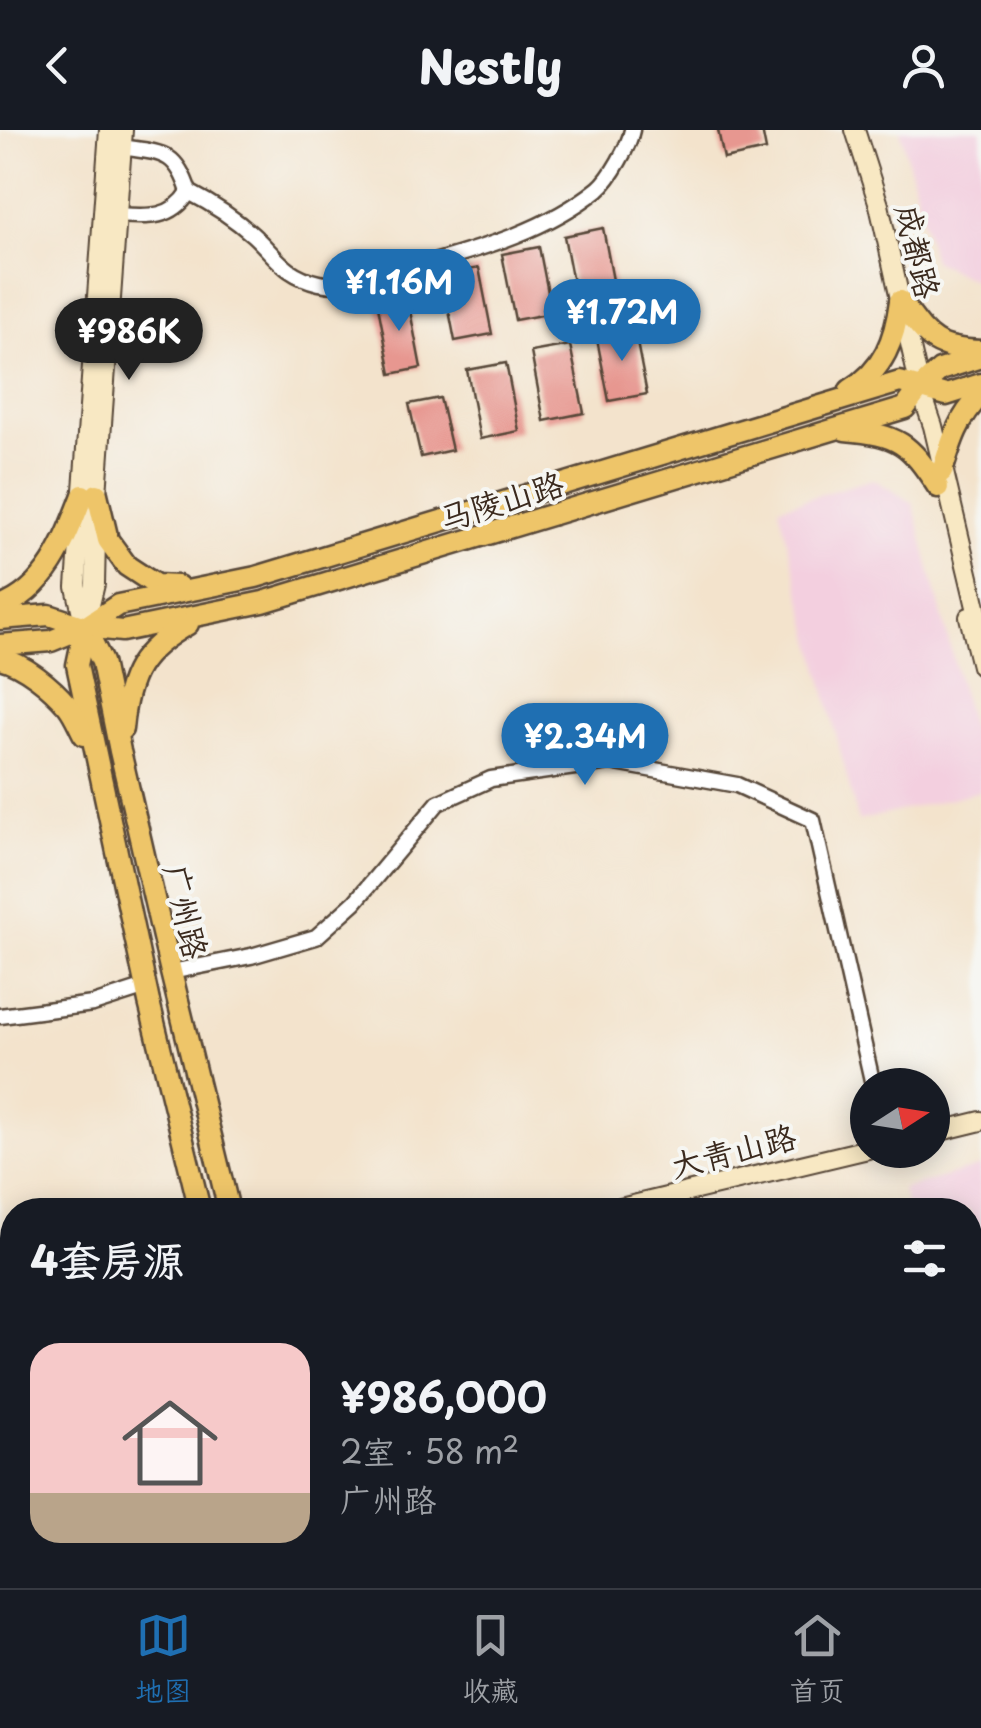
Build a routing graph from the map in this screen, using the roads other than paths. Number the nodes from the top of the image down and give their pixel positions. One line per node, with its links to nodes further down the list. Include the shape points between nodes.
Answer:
1 (109, 130): 15 (street, 广州路)
2 (632, 130): 5 (street, via 602,186 550,220 493,246 358,284 321,284 286,270 242,226)
3 (855, 130): 7 (street, 成都路)
4 (122, 138): 5 (street, via 168,156); 6 (street, 广州路)
5 (189, 192): 6 (street, via 181,205 160,214)
6 (116, 215): 15 (street, 广州路)
7 (900, 301): 8 (main road, via 937,344); 10 (street, 成都路); 12 (main road, via 886,355 866,380)
8 (981, 354): 10 (main road, 马陵山路, via 940,370)
9 (981, 384): 10 (main road, 马陵山路, via 946,394)
10 (920, 388): 12 (main road, 马陵山路, via 900,382); 13 (main road, 马陵山路, via 906,408); 14 (street, 成都路, via 923,431)
11 (981, 395): 14 (main road, via 956,425)
12 (821, 406): 16 (main road, 马陵山路)
13 (834, 429): 14 (main road, via 897,439); 18 (main road, 马陵山路)
14 (940, 480): 21 (street, 成都路); 24 (street, 成都路)
15 (90, 494): 16 (main road, via 108,540 127,566 156,585); 17 (main road, via 40,580); 20 (street, 广州路, via 95,584)
16 (210, 586): 20 (main road, 马陵山路, via 118,605)
17 (0, 607)
18 (208, 614): 20 (main road, 马陵山路, via 122,631); 25 (main road, via 161,639 138,666 125,700)
19 (0, 620): 20 (main road, 马陵山路, via 49,615)
20 (85, 628): 22 (main road, 马陵山路); 25 (main road, 广州路, via 102,662); 26 (main road, 广州路, via 77,665)
21 (981, 628)
22 (0, 645)
23 (0, 658): 26 (main road, via 42,681 68,706)
24 (981, 666)
25 (120, 750): 27 (main road, 广州路)
26 (96, 756): 28 (main road, 广州路)
27 (171, 972): 30 (street, via 316,936 356,902 438,803 491,780 610,762 738,785 813,820); 35 (main road, 广州路)
28 (146, 987): 29 (street, via 93,1004); 34 (main road, 广州路)
29 (0, 1016)
30 (868, 1068)
31 (981, 1121): 32 (street)
32 (950, 1129)
33 (850, 1152): 36 (street, 大青山路)
34 (197, 1198)
35 (226, 1198)
36 (662, 1198)

